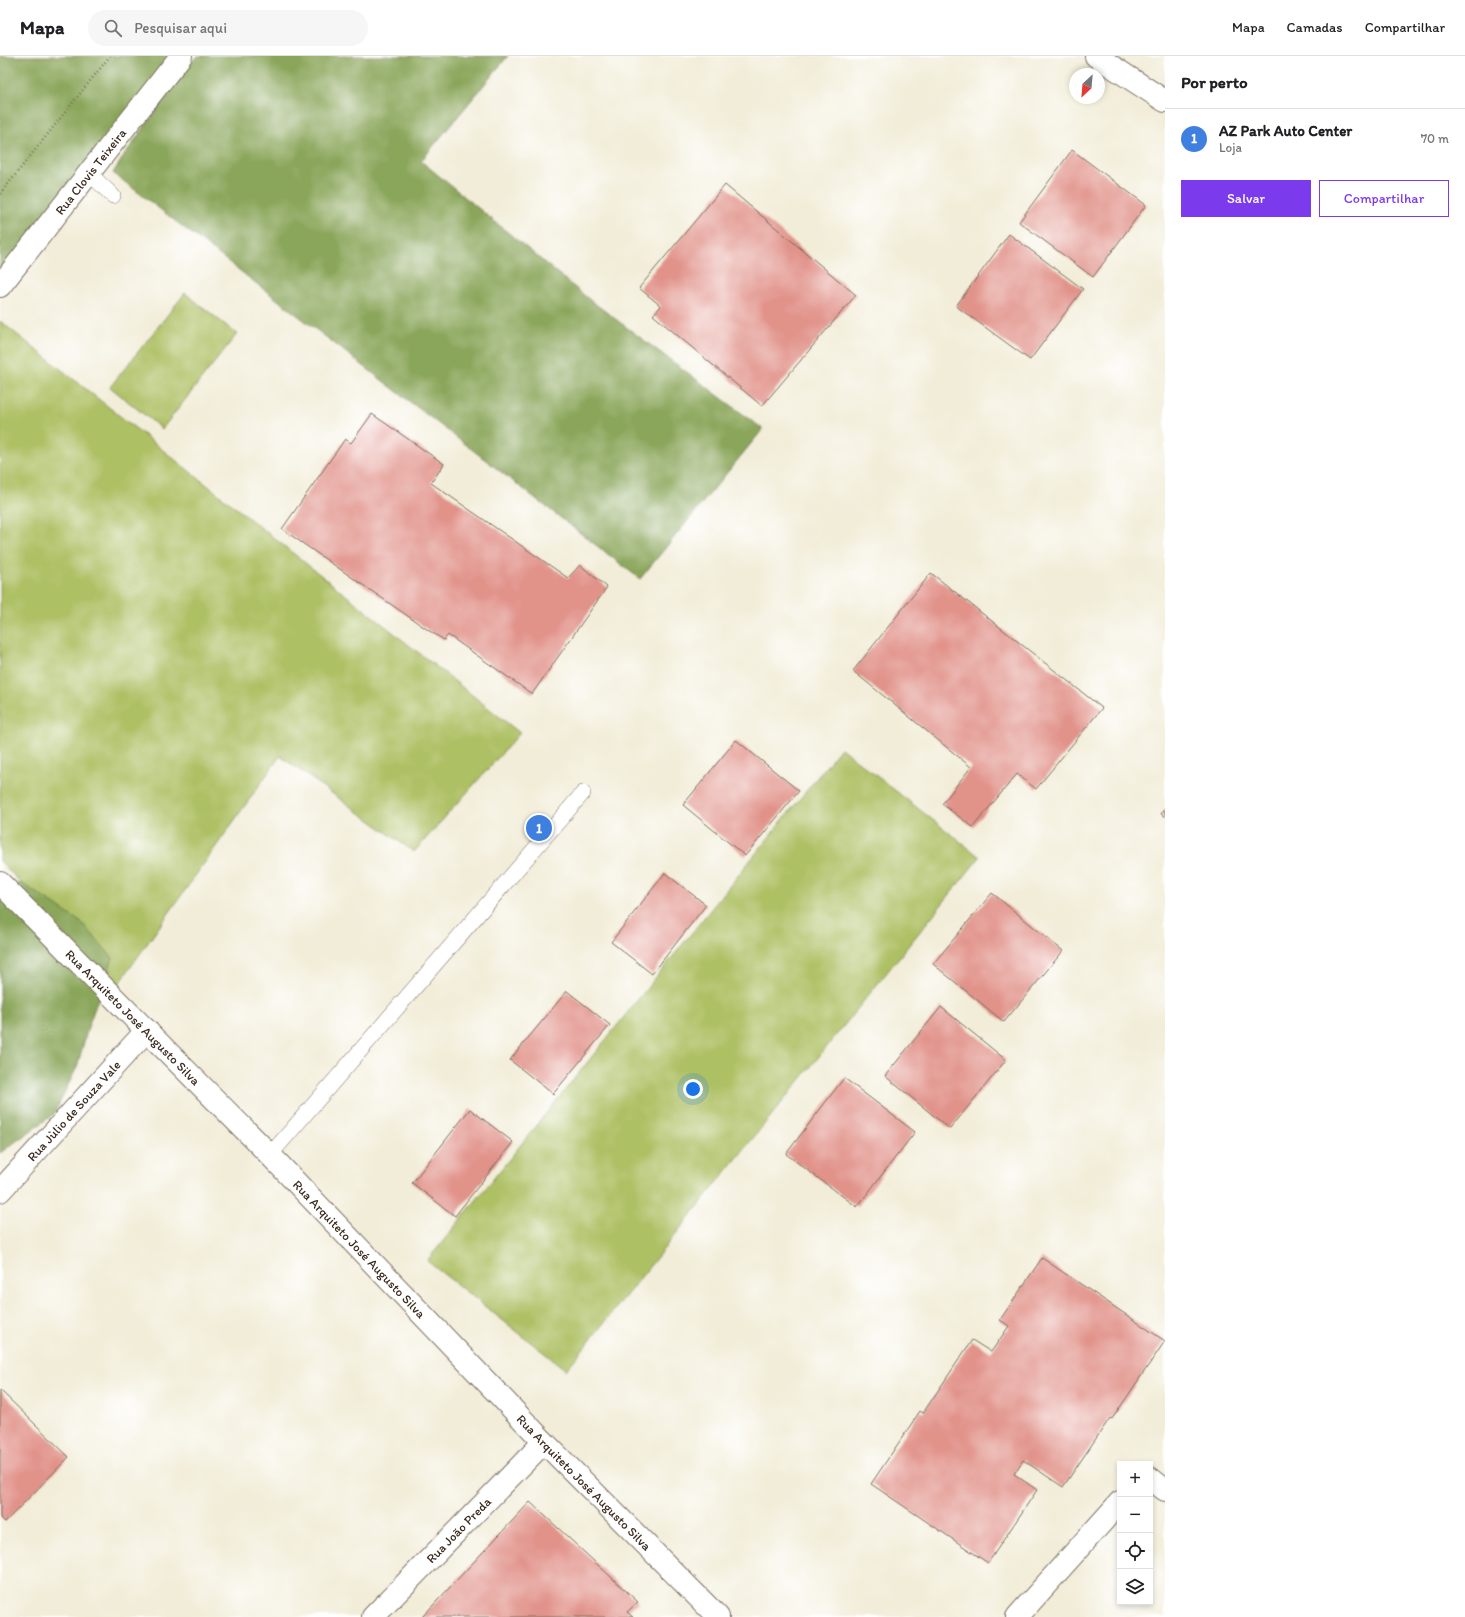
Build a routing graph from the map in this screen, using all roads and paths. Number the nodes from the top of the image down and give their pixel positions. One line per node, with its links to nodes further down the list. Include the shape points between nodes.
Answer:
1 (110, 56): 6 (path)
2 (181, 56): 5 (street, Rua Clovis Teixeira)
3 (1096, 56): 4 (street)
4 (1165, 101)
5 (89, 173): 7 (lane); 8 (street, Rua Clovis Teixeira)
6 (0, 194)
7 (113, 196)
8 (0, 286)
9 (583, 793): 12 (lane)
10 (0, 883): 11 (street, Rua Arquiteto José Augusto Silva)
11 (147, 1030): 12 (street, Rua Arquiteto José Augusto Silva); 13 (street, Rua Jùlio de Souza Vale)
12 (270, 1155): 14 (street, Rua Arquiteto José Augusto Silva)
13 (0, 1191)
14 (544, 1442): 18 (street, Rua João Preda); 19 (street, Rua Arquiteto José Augusto Silva)
15 (1153, 1480): 16 (street)
16 (1165, 1490)
17 (1117, 1505): 20 (street)
18 (372, 1617)
19 (718, 1617)
20 (1017, 1617)

